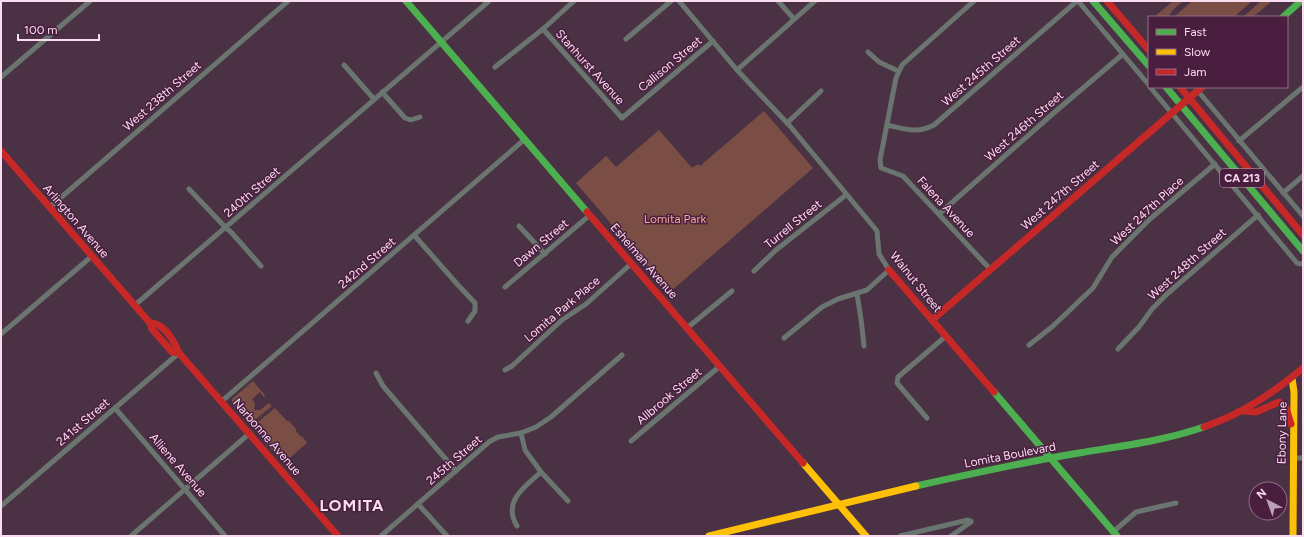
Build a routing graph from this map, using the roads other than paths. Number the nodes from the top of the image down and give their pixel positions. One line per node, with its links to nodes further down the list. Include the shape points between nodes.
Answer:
1 (90, 1): 29 (street)
2 (288, 1): 54 (street, West 238th Street)
3 (406, 1): 19 (main road, Eshelman Avenue)
4 (488, 1): 19 (street, 240th Street)
5 (574, 1): 17 (street)
6 (671, 1): 18 (street)
7 (680, 1): 20 (street, Walnut Street)
8 (778, 1): 16 (street)
9 (815, 1): 16 (street)
10 (974, 1): 28 (street, via 908,59)
11 (1078, 1): 23 (street); 45 (street, West 245th Street, via 934,125 914,131)
12 (1093, 1): 25 (main road)
13 (1107, 1): 21 (main road)
14 (1301, 1): 15 (main road)
15 (1284, 16)
16 (794, 19): 27 (street)
17 (543, 29): 26 (street); 43 (street, Stanhurst Avenue)
18 (626, 39)
19 (440, 41): 37 (street, 240th Street); 46 (main road, Eshelman Avenue)
20 (713, 41): 27 (street, Walnut Street); 43 (street, Callison Street)
21 (1148, 49)
22 (868, 52): 28 (street, via 879,62)
23 (1123, 54): 30 (street); 55 (street, West 246th Street)
24 (344, 64): 39 (street)
25 (1148, 65)
26 (495, 67)
27 (737, 70): 44 (street, Walnut Street)
28 (898, 71): 45 (street)
29 (1, 77)
30 (1148, 84)
31 (1303, 87): 47 (street)
32 (1152, 88): 41 (street)
33 (1167, 88): 40 (main road, CA 213)
34 (1181, 88): 38 (main road, CA 213)
35 (1200, 89): 38 (main road, West 247th Street); 47 (street)
36 (821, 91): 44 (street)
37 (382, 92): 39 (street, 240th Street); 42 (street, via 405,118 411,120)
38 (1189, 98): 40 (main road, West 247th Street); 62 (main road, CA 213)
39 (374, 99): 60 (street, 240th Street)
40 (1181, 105): 41 (main road, West 247th Street); 63 (main road, CA 213)
41 (1172, 113): 49 (street); 69 (main road, West 247th Street)
42 (420, 117)
43 (622, 118)
44 (787, 123): 53 (street, Walnut Street)
45 (887, 125): 55 (street, Falena Avenue, via 880,160 881,168 903,176)
46 (525, 139): 56 (main road, Eshelman Avenue); 61 (street, 242nd Street)
47 (1240, 141): 52 (street)
48 (1, 151): 54 (main road, Arlington Avenue)
49 (1215, 164): 57 (street); 82 (street, West 247th Place, via 1150,219 1112,257 1092,288 1053,326)
50 (1303, 176): 52 (street)
51 (189, 189): 60 (street)
52 (1283, 193): 58 (street)
53 (846, 194): 70 (street, Walnut Street, via 877,231 879,254); 71 (street, Turrell Street)
54 (50, 207): 65 (main road, Arlington Avenue)
55 (939, 214): 69 (street, Falena Avenue)
56 (590, 215): 64 (street, Dawn Street); 66 (main road, Eshelman Avenue)
57 (1258, 215): 67 (street, via 1297,263); 84 (street, West 248th Street, via 1152,309)
58 (1303, 216)
59 (519, 226): 64 (street)
60 (226, 228): 68 (street); 75 (street, 240th Street)
61 (414, 235): 77 (street, via 475,303 475,311); 92 (street, 242nd Street)
62 (1303, 235)
63 (1303, 251)
64 (544, 254): 72 (street, Dawn Street)
65 (92, 256): 75 (main road, Arlington Avenue); 79 (street)
66 (632, 263): 78 (main road, Eshelman Avenue); 89 (street, Lomita Park Place)
67 (1303, 263)
68 (261, 266)
69 (990, 269): 76 (main road, West 247th Street)
70 (889, 270): 74 (street, via 867,290); 76 (main road, Walnut Street)
71 (754, 271)
72 (505, 287)
73 (732, 291): 78 (street)
74 (856, 294): 81 (street, via 822,307); 83 (street)
75 (134, 305): 85 (main road, Narbonne Avenue, via 172,352)
76 (932, 320): 80 (main road, Walnut Street)
77 (468, 321)
78 (687, 328): 87 (main road, Eshelman Avenue)
79 (1, 334)
80 (946, 336): 95 (street, via 898,377 897,383); 102 (main road, Walnut Street)
81 (784, 338)
82 (1029, 344)
83 (864, 346)
84 (1118, 349)
85 (179, 353): 92 (main road, Narbonne Avenue); 93 (street, 241st Street)
86 (622, 355): 98 (street, 245th Street, via 551,417)
87 (720, 366): 99 (street, Allbrook Street); 109 (main road, Eshelman Avenue)
88 (1303, 368): 91 (main road, Lomita Boulevard)
89 (505, 370)
90 (376, 373): 103 (street, via 383,386)
91 (1292, 378): 94 (main road, Lomita Boulevard); 96 (main road, Ebony Lane)
92 (222, 401): 97 (main road, Narbonne Avenue)
93 (115, 408): 105 (street, Alliene Avenue); 110 (street, 241st Street)
94 (1242, 411): 96 (main road, via 1256,412 1281,402); 102 (main road, Lomita Boulevard, via 1212,424 1153,441)
95 (927, 418)
96 (1292, 428): 100 (main road, Ebony Lane)
97 (250, 433): 105 (street); 115 (main road, Narbonne Avenue)
98 (521, 433): 103 (street, 245th Street, via 498,437 489,442); 104 (street, via 525,450)
99 (631, 441)
100 (1293, 458): 101 (street); 122 (main road, Ebony Lane)
101 (1303, 458)
102 (1050, 459): 109 (main road, Lomita Boulevard, via 971,474); 112 (main road, Walnut Street)
103 (456, 471): 108 (street, 245th Street)
104 (541, 472): 106 (street); 111 (street, via 515,498 512,519)
105 (186, 490): 113 (street); 114 (street, Alliene Avenue)
106 (568, 501)
107 (1176, 503): 112 (street, via 1136,512)
108 (418, 504): 116 (street, 245th Street); 117 (street)
109 (840, 505): 118 (main road, Lomita Boulevard); 119 (main road, Eshelman Avenue)
110 (1, 506)
111 (517, 526)
112 (1115, 534)
113 (131, 536)
114 (225, 536)
115 (338, 536)
116 (381, 536)
117 (447, 536)
118 (709, 536)
119 (866, 536)
120 (900, 536): 121 (street, via 971,521)
121 (951, 536)
122 (1293, 536)

